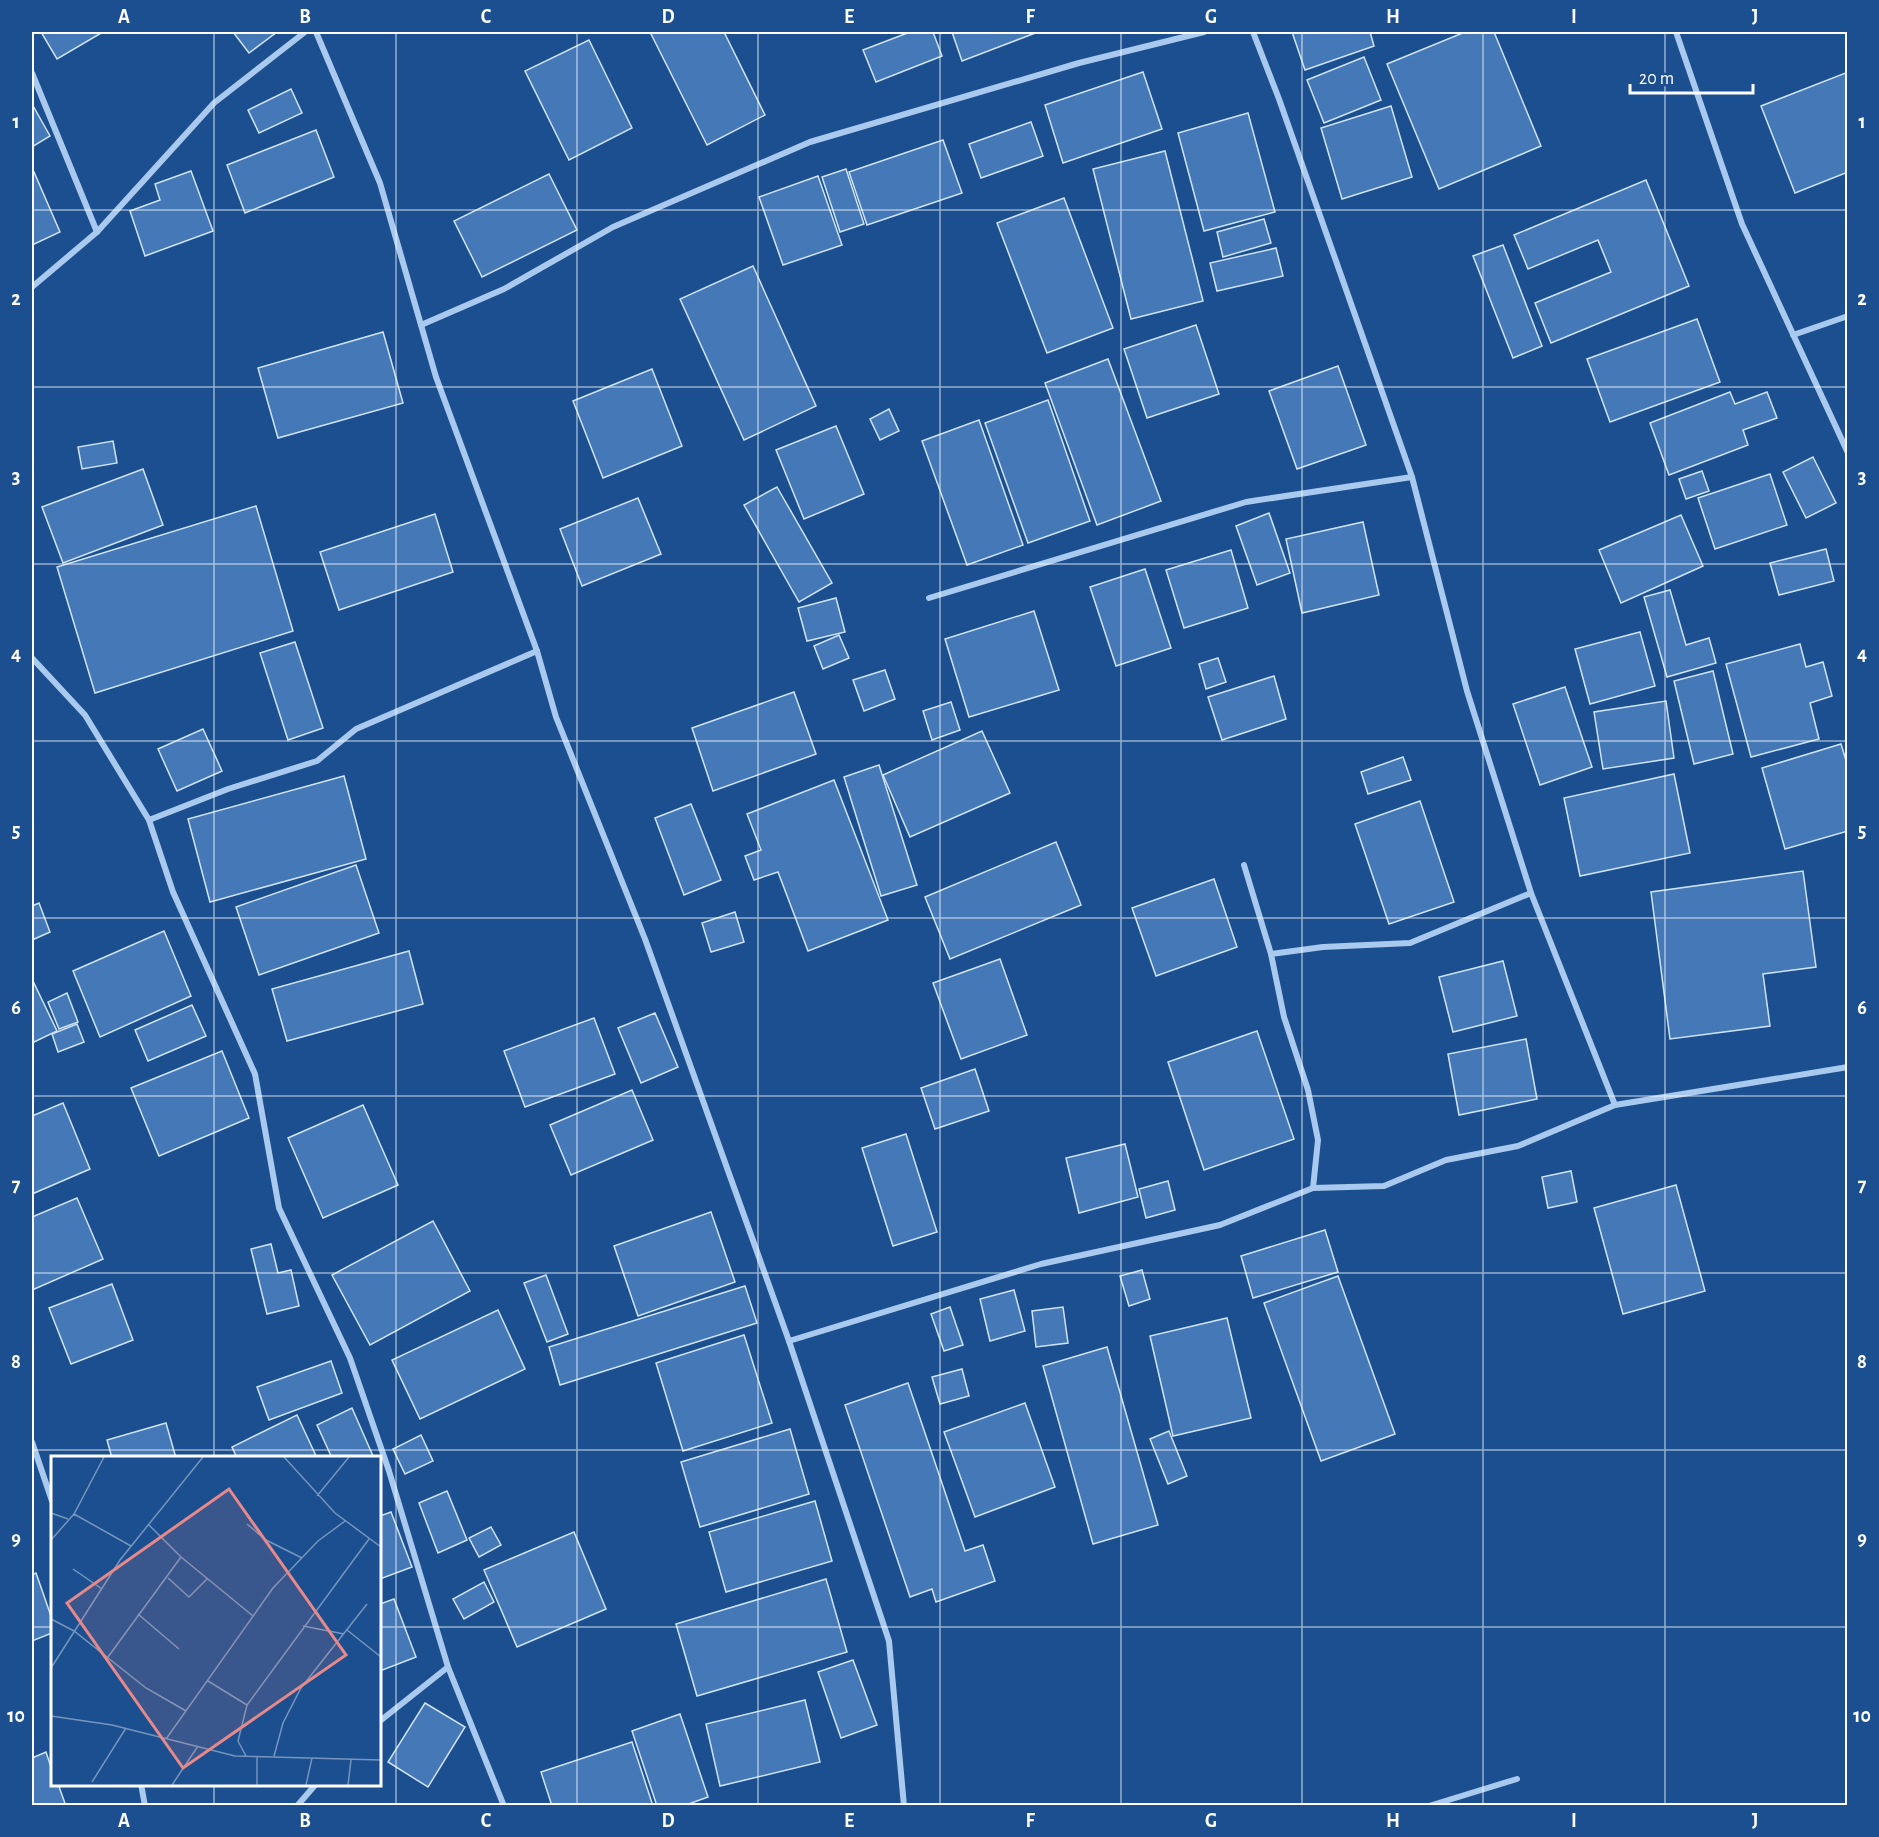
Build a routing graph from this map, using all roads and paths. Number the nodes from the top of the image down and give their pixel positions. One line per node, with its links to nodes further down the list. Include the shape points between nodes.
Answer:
1 (304, 32): 7 (street, via 214,103)
2 (316, 32): 10 (street, via 380,183)
3 (1204, 32): 10 (street, via 1079,63 810,142 614,227 504,289)
4 (1252, 32): 13 (street)
5 (1676, 32): 11 (street, via 1742,224)
6 (32, 73): 7 (street)
7 (97, 232): 8 (street)
8 (32, 287)
9 (1848, 316): 11 (street)
10 (421, 325): 15 (street, via 436,377)
11 (1793, 334): 12 (street)
12 (1848, 453)
13 (1412, 477): 14 (street, via 1246,502); 19 (street, via 1467,691)
14 (929, 598)
15 (537, 651): 17 (street, via 356,729 317,761 228,789); 24 (street, via 556,717 645,939)
16 (32, 658): 17 (street, via 85,715)
17 (149, 820): 27 (street, via 173,891 255,1074 279,1208 350,1358 389,1471)
18 (1244, 865): 20 (street)
19 (1531, 893): 20 (street, via 1410,943); 22 (street)
20 (1271, 954): 23 (street, via 1318,1140)
21 (1848, 1067): 22 (street)
22 (1615, 1106): 23 (street, via 1518,1146 1446,1160 1384,1186)
23 (1313, 1188): 24 (street, via 1220,1225 1041,1264)
24 (789, 1341): 35 (street, via 889,1641)
25 (32, 1442): 26 (street)
26 (51, 1498)
27 (448, 1668): 28 (street); 34 (street)
28 (381, 1720)
29 (1517, 1779): 36 (street)
30 (141, 1786): 32 (street)
31 (315, 1786): 33 (street)
32 (145, 1806)
33 (297, 1806)
34 (504, 1806)
35 (904, 1806)
36 (1429, 1806)

